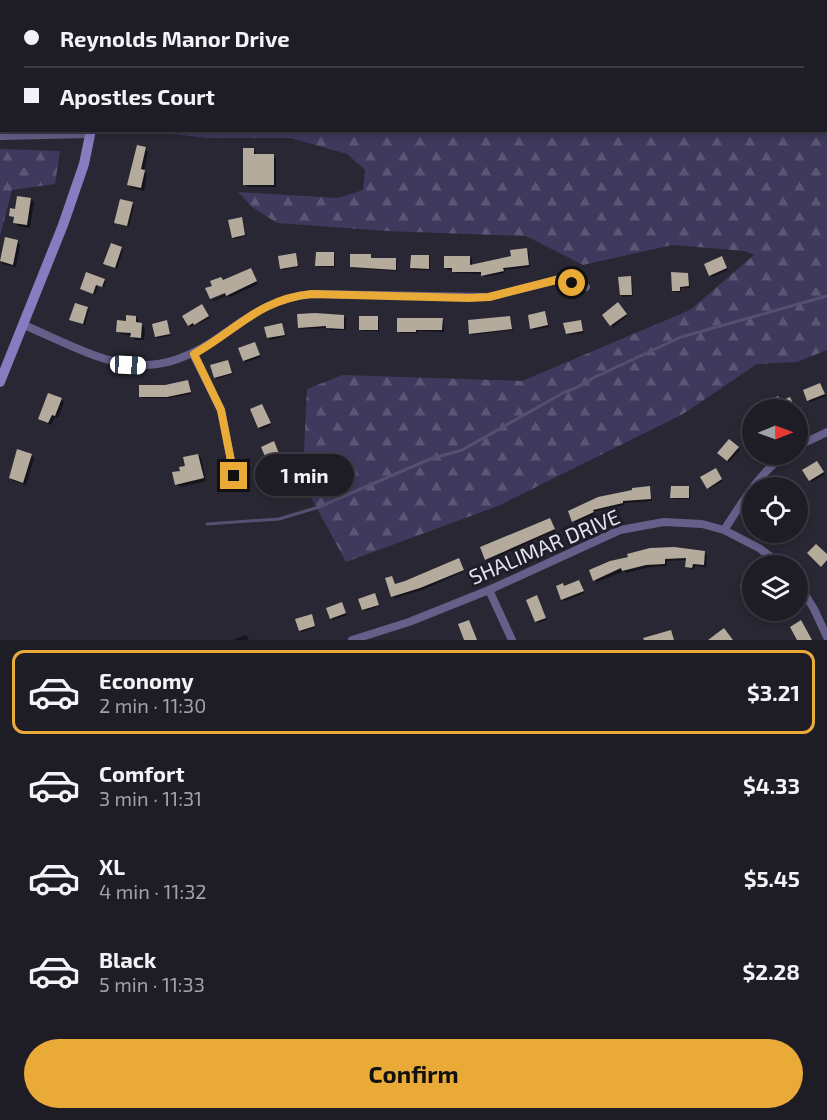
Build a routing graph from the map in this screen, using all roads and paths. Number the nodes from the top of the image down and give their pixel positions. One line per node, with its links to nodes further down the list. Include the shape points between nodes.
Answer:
1 (91, 132): 2 (street); 4 (main road, via 63,225)
2 (0, 136)
3 (586, 287): 5 (street, via 560,279 489,297 296,296 268,304)
4 (24, 325): 5 (street, via 128,365 157,364); 6 (main road)
5 (194, 354): 10 (street, via 221,410)
6 (0, 382)
7 (827, 432): 8 (street)
8 (808, 441)
9 (772, 465): 11 (street)
10 (234, 476)
11 (724, 530): 12 (street, SHALIMAR DRIVE); 13 (street, SHALIMAR DRIVE, via 702,524 664,522 620,530)
12 (768, 555)
13 (489, 590): 16 (street, SHALIMAR DRIVE); 17 (street)
14 (808, 599): 15 (street)
15 (827, 637)
16 (356, 639)
17 (512, 640)

